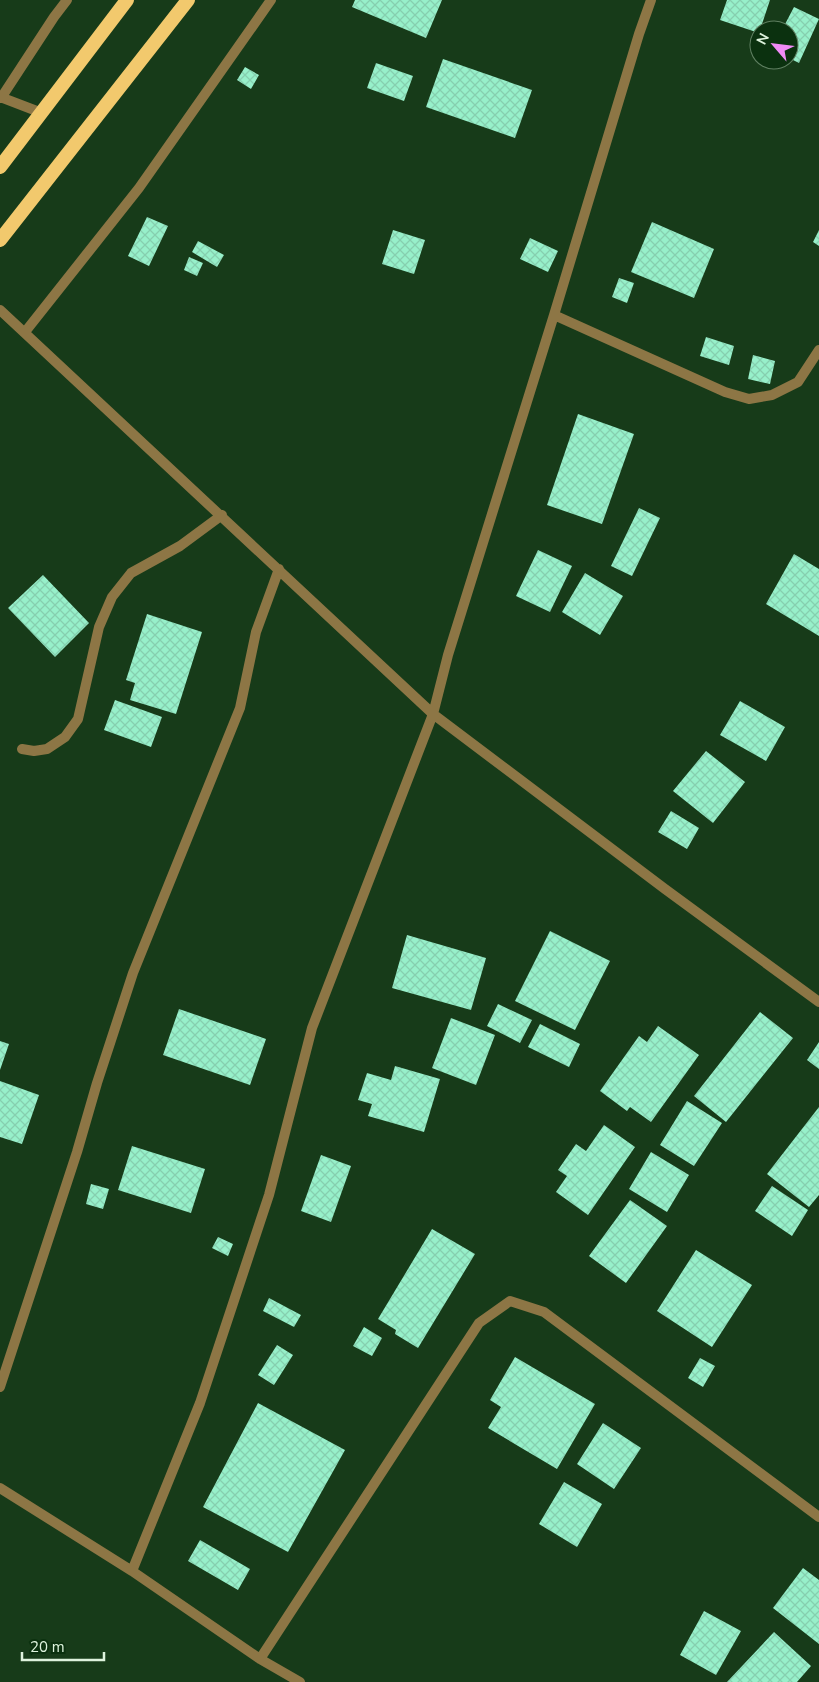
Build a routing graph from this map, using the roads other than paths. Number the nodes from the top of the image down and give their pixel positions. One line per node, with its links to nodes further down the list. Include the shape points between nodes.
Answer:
1 (66, 0): 6 (street)
2 (127, 0): 7 (highway)
3 (188, 0): 9 (highway)
4 (271, 0): 12 (street, via 139,188)
5 (651, 0): 11 (street)
6 (1, 97): 7 (street)
7 (42, 113): 8 (highway)
8 (0, 167)
9 (0, 240)
10 (0, 310): 12 (street)
11 (554, 315): 13 (street, via 725,392 749,399 772,396 798,382); 16 (street, via 448,655)
12 (26, 332): 14 (street)
13 (819, 350)
14 (222, 515): 15 (street); 17 (street, via 180,546 131,573 112,596 99,627 78,719 65,737 47,750)
15 (279, 569): 16 (street); 19 (street, via 256,632 240,708 133,973)
16 (434, 714): 18 (street); 22 (street, via 312,1028 266,1205 200,1403)
17 (22, 749)
18 (819, 1002)
19 (0, 1387)
20 (0, 1488): 22 (street)
21 (819, 1517): 23 (street, via 544,1312 510,1301 479,1323)
22 (132, 1571): 23 (street)
23 (260, 1658): 24 (street)
24 (300, 1682)

